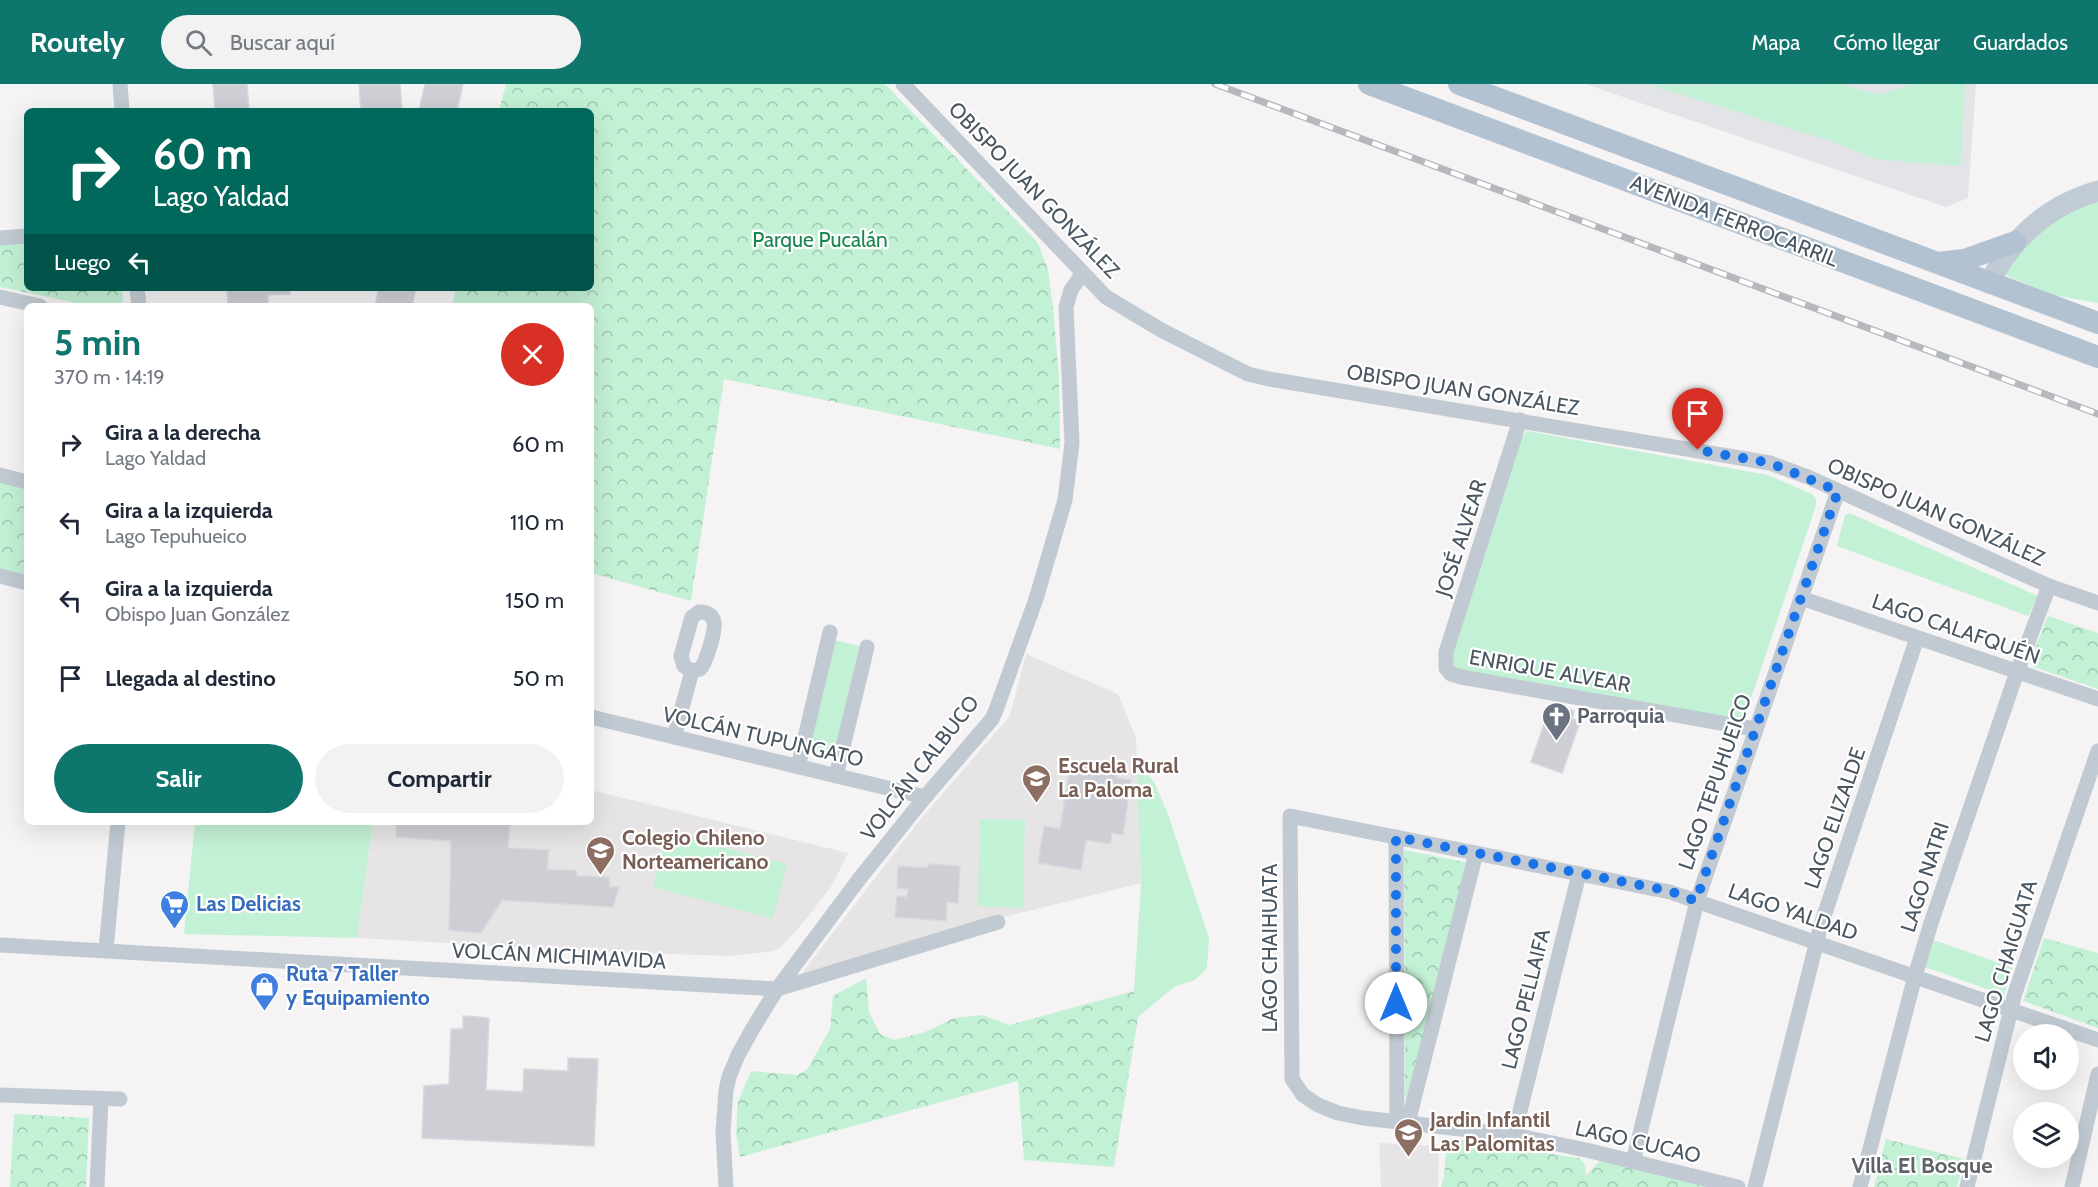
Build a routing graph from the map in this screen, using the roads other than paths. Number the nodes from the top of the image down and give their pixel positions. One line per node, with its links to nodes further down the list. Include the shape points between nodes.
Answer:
1 (120, 84): 5 (street)
2 (903, 84): 11 (street, OBISPO JUAN GONZÁLEZ)
3 (1370, 84): 15 (main road, AVENIDA FERROCARRIL)
4 (1459, 84): 10 (main road, AVENIDA FERROCARRIL)
5 (122, 108)
6 (2098, 191): 9 (main road, via 2060,206)
7 (24, 236): 8 (street)
8 (0, 238)
9 (2015, 242): 10 (main road, via 1964,260); 12 (main road)
10 (1935, 263): 12 (main road, AVENIDA FERROCARRIL)
11 (1083, 273): 18 (street, OBISPO JUAN GONZÁLEZ, via 1119,306 1248,374); 40 (street, VOLCÁN CALBUCO, via 1071,290 1066,307 1072,443 1058,528 992,719)
12 (1989, 283): 15 (main road, via 1988,301); 16 (main road, AVENIDA FERROCARRIL)
13 (0, 297): 14 (street)
14 (24, 303)
15 (1997, 320): 17 (main road, AVENIDA FERROCARRIL)
16 (2098, 323)
17 (2098, 357)
18 (1520, 420): 21 (street, OBISPO JUAN GONZÁLEZ, via 1765,462); 30 (street, JOSÉ ALVEAR, via 1446,652)
19 (0, 475): 20 (street)
20 (24, 481)
21 (1838, 491): 24 (street, OBISPO JUAN GONZÁLEZ); 25 (street, LAGO TEPUHUEICO)
22 (0, 576): 23 (street)
23 (24, 582)
24 (2049, 586): 26 (street, OBISPO JUAN GONZÁLEZ); 32 (street, LAGO NATRI)
25 (1801, 598): 28 (street, LAGO CALAFQUÉN); 35 (street, LAGO TEPUHUEICO)
26 (2098, 603)
27 (830, 632): 38 (street)
28 (1917, 638): 32 (street, LAGO CALAFQUÉN); 48 (street, LAGO ELIZALDE)
29 (867, 646): 39 (street)
30 (1446, 668): 35 (street, ENRIQUE ALVEAR, via 1461,677)
31 (692, 671): 36 (street)
32 (2017, 672): 33 (street, LAGO CALAFQUÉN); 51 (street, LAGO NATRI)
33 (2098, 699)
34 (594, 718): 36 (street, VOLCÁN TUPUNGATO)
35 (1755, 729): 46 (street, LAGO TEPUHUEICO)
36 (674, 737): 38 (street, VOLCÁN TUPUNGATO)
37 (2098, 751): 53 (street, LAGO CHAIGUATA)
38 (798, 766): 39 (street, VOLCÁN TUPUNGATO)
39 (836, 776): 40 (street, VOLCÁN TUPUNGATO)
40 (925, 797): 52 (street, VOLCÁN CALBUCO)
41 (1290, 816): 43 (street, LAGO YALDAD); 56 (street, LAGO CHAIHUATA)
42 (118, 825): 50 (street)
43 (1396, 837): 44 (street, LAGO YALDAD); 60 (street)
44 (1476, 853): 45 (street, LAGO YALDAD); 60 (street)
45 (1579, 874): 46 (street, LAGO YALDAD, via 1670,891); 61 (street, LAGO PELLAIFA)
46 (1696, 901): 48 (street, LAGO YALDAD); 62 (street, LAGO TEPUHUEICO)
47 (999, 922): 52 (street, VOLCÁN MICHIMAVIDA)
48 (1816, 943): 51 (street, LAGO YALDAD); 66 (street, LAGO ELIZALDE)
49 (0, 945): 50 (street, VOLCÁN MICHIMAVIDA)
50 (106, 950): 52 (street, VOLCÁN MICHIMAVIDA)
51 (1915, 976): 53 (street, LAGO YALDAD); 67 (street, LAGO NATRI)
52 (777, 989): 64 (street, VOLCÁN CALBUCO, via 729,1077 723,1133)
53 (2011, 1009): 54 (street, LAGO YALDAD); 68 (street, LAGO CHAIGUATA)
54 (2098, 1040)
55 (2098, 1074): 69 (street)
56 (1292, 1078): 60 (street, LAGO CUCAO, via 1303,1095 1328,1109)
57 (0, 1095): 58 (street)
58 (101, 1099): 59 (street); 63 (street)
59 (120, 1099)
60 (1403, 1122): 61 (street, LAGO CUCAO)
61 (1514, 1135): 62 (street, LAGO CUCAO)
62 (1633, 1162): 65 (street, LAGO CUCAO)
63 (97, 1187)
64 (726, 1187)
65 (1737, 1187)
66 (1755, 1187)
67 (1860, 1187)
68 (1966, 1187)
69 (2072, 1187)

